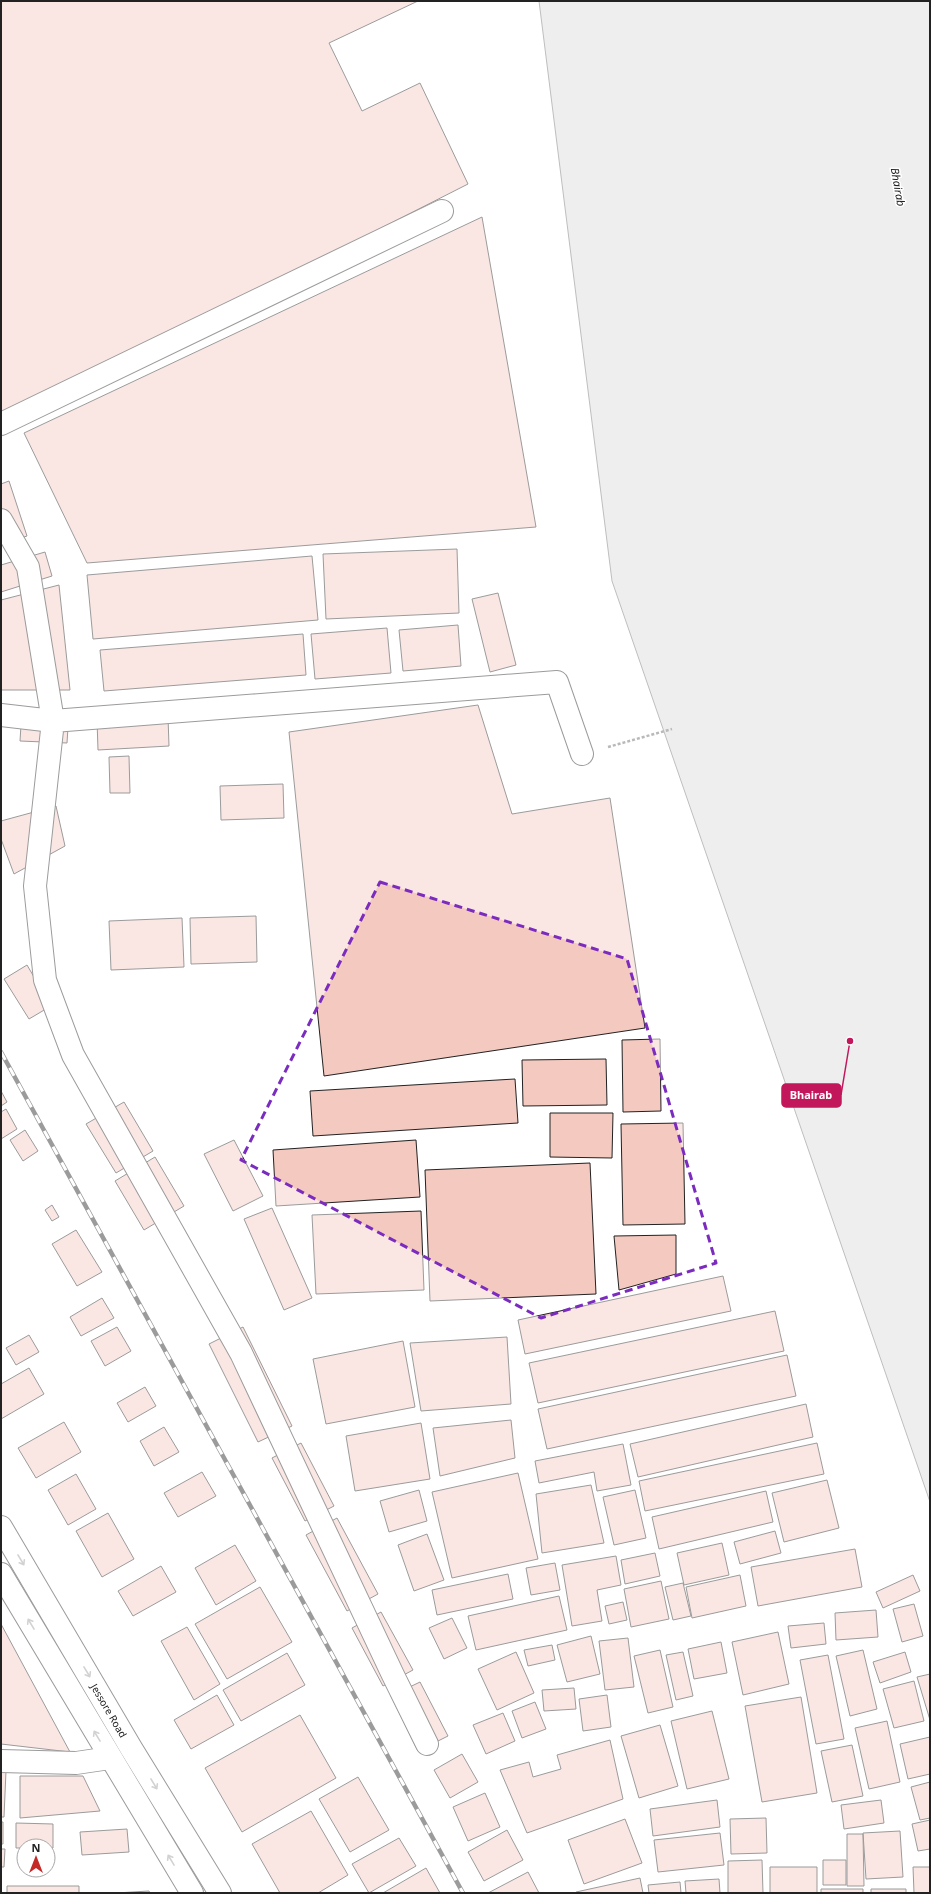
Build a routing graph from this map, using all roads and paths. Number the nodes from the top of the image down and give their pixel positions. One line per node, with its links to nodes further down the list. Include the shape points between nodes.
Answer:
1 (442, 211): 2 (main road)
2 (1, 424)
3 (1, 520): 5 (main road, via 28,567)
4 (1, 715): 5 (main road)
5 (53, 721): 7 (main road, via 557,682); 10 (main road, via 35,886 45,980 73,1055 241,1353)
6 (672, 729): 7 (path)
7 (582, 754)
8 (1, 1527): 14 (main road, Jessore Road, one-way to 14)
9 (1, 1574): 11 (main road, one-way to 9)
10 (427, 1744)
11 (110, 1758): 12 (main road, via 76,1763); 13 (main road, one-way to 11)
12 (1, 1762)
13 (192, 1893)
14 (220, 1893)

